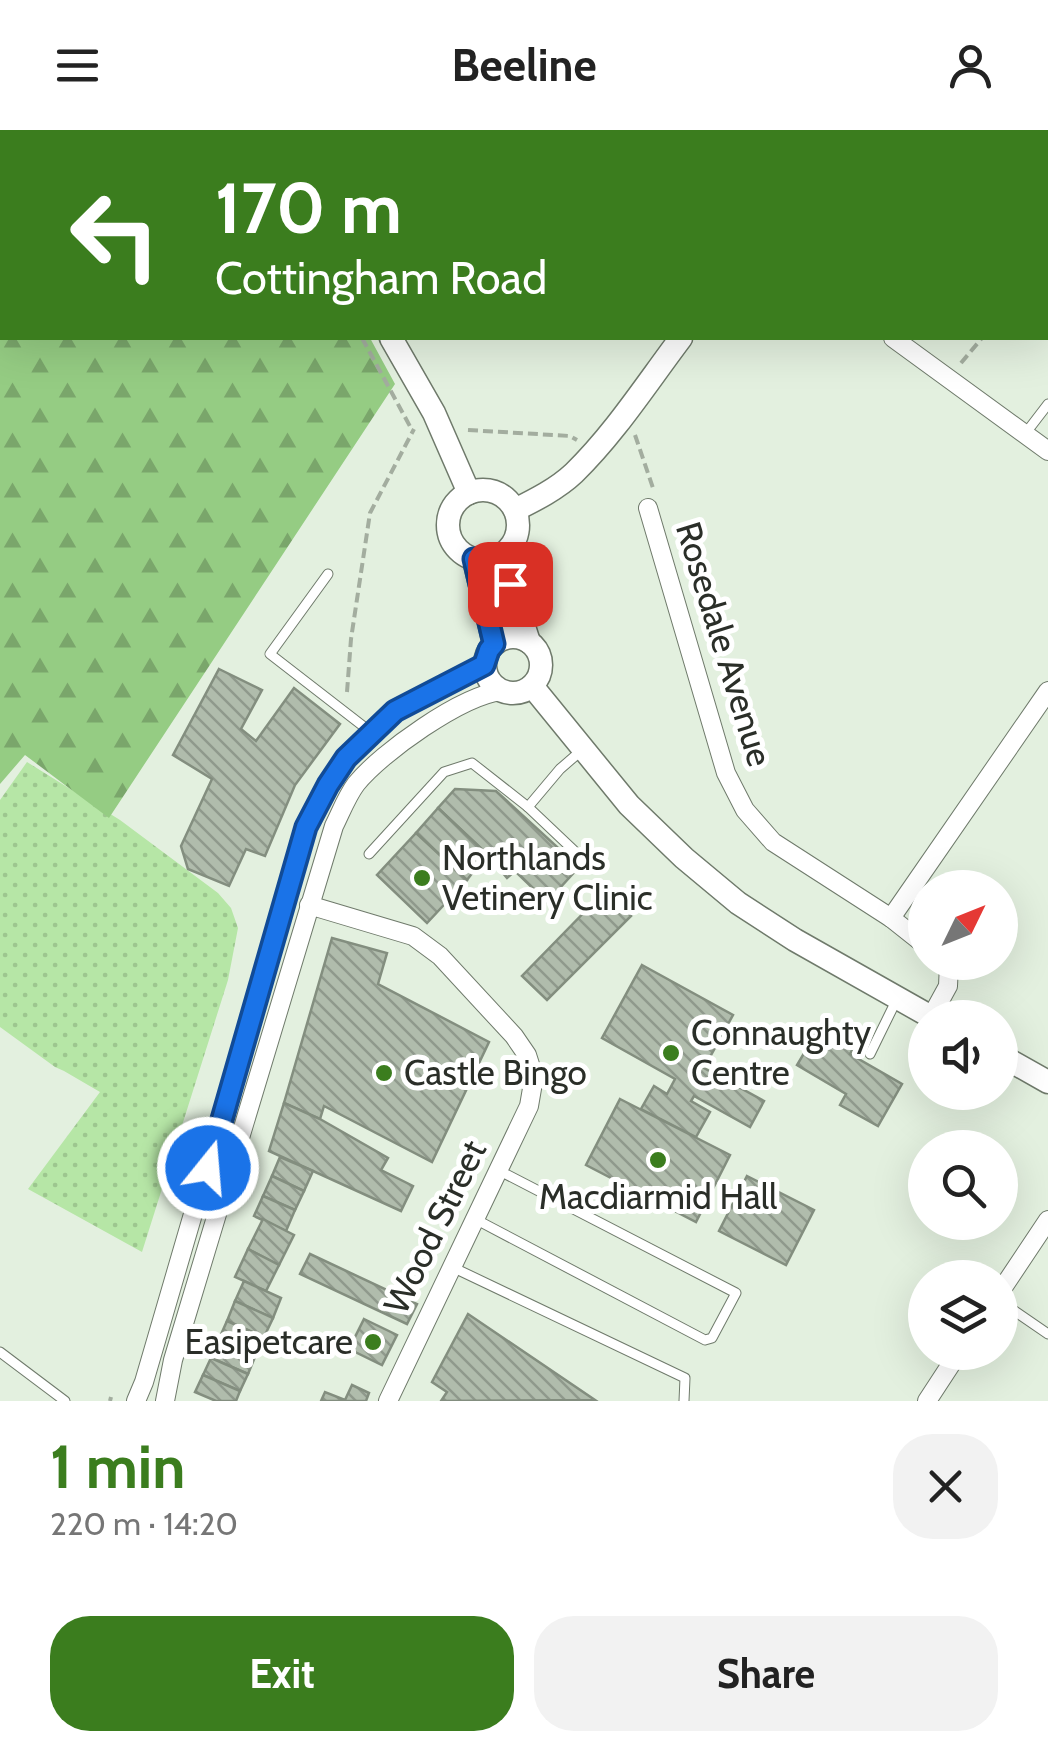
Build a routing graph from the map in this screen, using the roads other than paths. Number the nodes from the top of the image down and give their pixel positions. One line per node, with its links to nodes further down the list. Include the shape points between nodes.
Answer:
1 (392, 340): 7 (street)
2 (679, 340): 9 (street, via 574,473)
3 (896, 340): 5 (street)
4 (1048, 404): 5 (lane)
5 (1025, 434): 6 (street)
6 (1048, 451)
7 (469, 493): 9 (street, via 490,490); 11 (street, via 453,507 448,528 456,548)
8 (648, 508): 24 (street, Rosedale Avenue, via 726,773 744,810 773,842)
9 (515, 510): 10 (street, via 515,540)
10 (501, 555): 11 (street); 13 (street)
11 (474, 559): 14 (street)
12 (328, 574): 18 (lane, via 270,654)
13 (529, 642): 14 (street, via 512,636); 15 (street, via 542,664)
14 (489, 654): 16 (street, via 486,676); 18 (street, via 395,711)
15 (532, 686): 16 (street); 19 (street)
16 (500, 691): 23 (street, via 483,693 405,739 354,786)
17 (1048, 691): 24 (street)
18 (372, 733): 41 (street, via 346,758 306,827)
19 (584, 748): 20 (lane); 26 (street, via 629,805 738,904)
20 (528, 806): 21 (lane, via 472,764 444,772); 22 (lane)
21 (369, 854)
22 (584, 861)
23 (309, 905): 31 (street, Wood Street, via 413,936 514,1036 534,1077 529,1106); 42 (street)
24 (892, 918): 25 (street, Rosedale Avenue)
25 (908, 931)
26 (898, 999): 27 (street); 28 (lane)
27 (908, 1004)
28 (870, 1054)
29 (1018, 1065): 30 (street)
30 (1048, 1082)
31 (498, 1170): 32 (street, Wood Street); 32 (lane, via 736,1293 705,1340)
32 (475, 1220): 35 (street, Wood Street)
33 (1048, 1220): 34 (street)
34 (1018, 1265)
35 (452, 1267): 43 (street, Wood Street); 44 (lane, via 685,1378)
36 (1018, 1313): 37 (lane)
37 (1048, 1334)
38 (0, 1352): 40 (lane)
39 (948, 1370): 45 (street)
40 (65, 1401)
41 (136, 1401)
42 (165, 1401)
43 (388, 1401)
44 (684, 1401)
45 (927, 1401)

